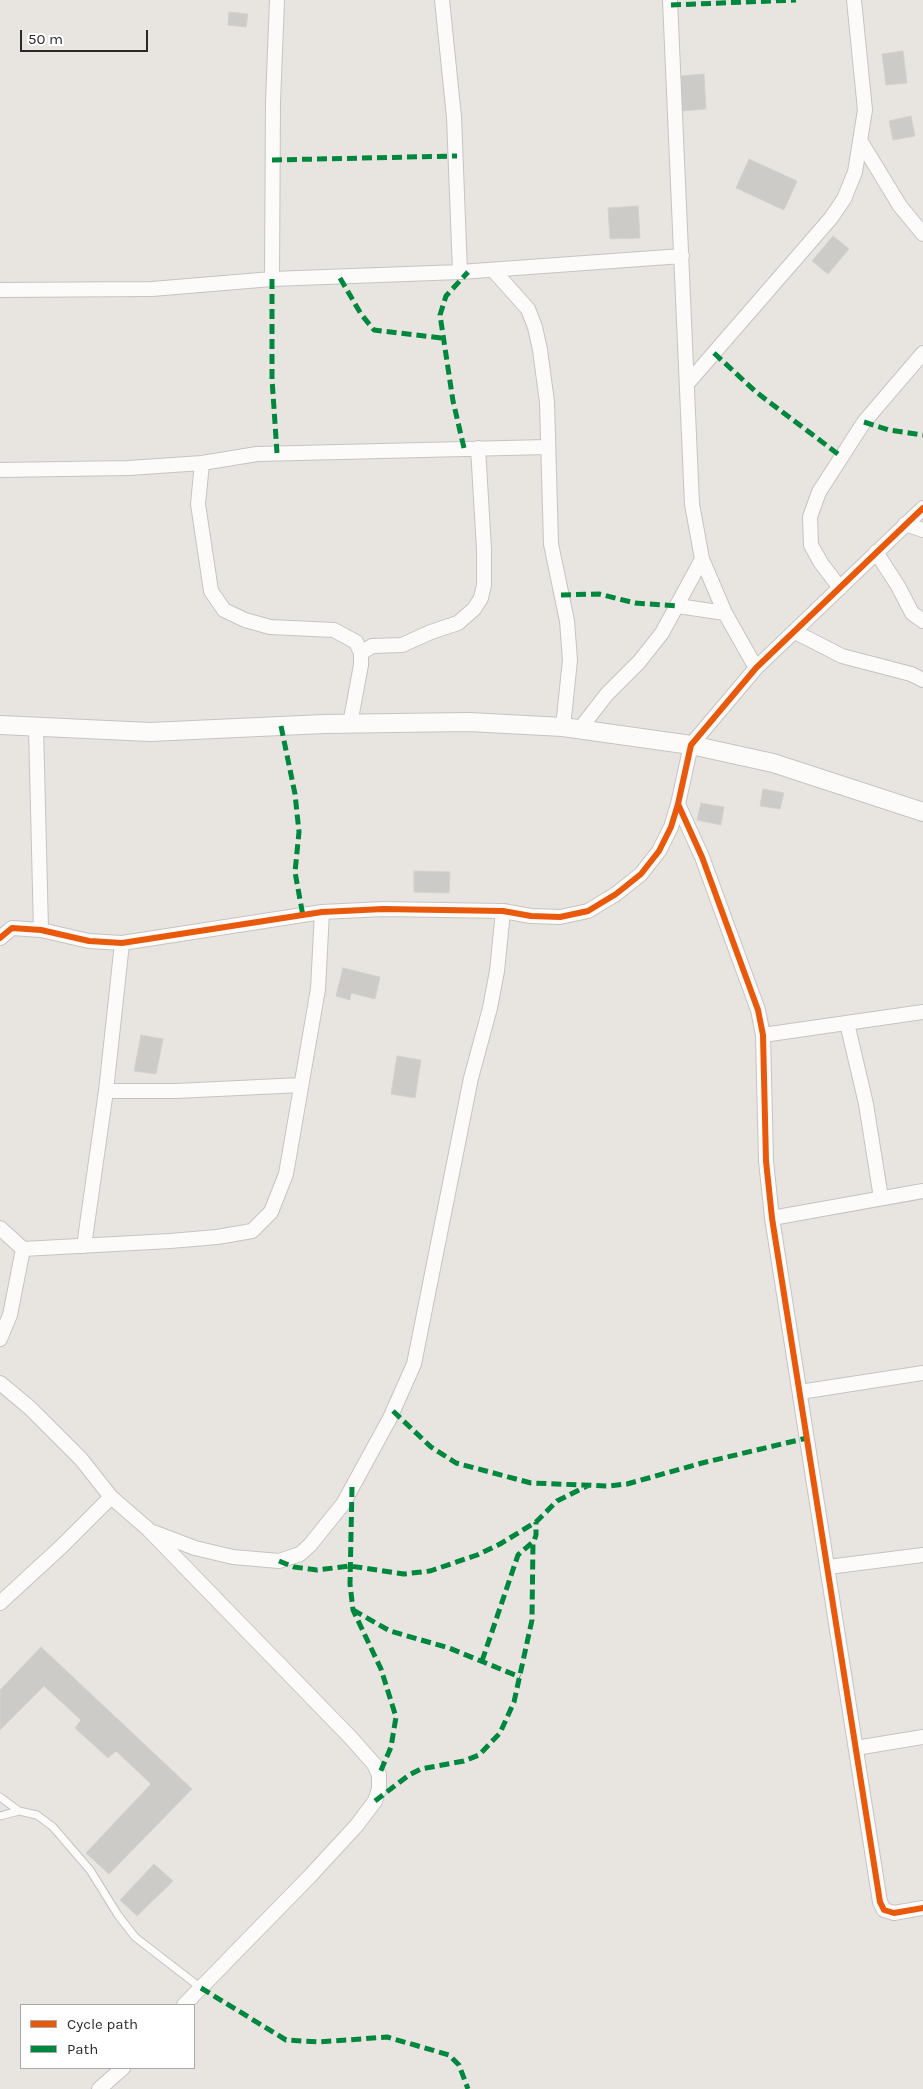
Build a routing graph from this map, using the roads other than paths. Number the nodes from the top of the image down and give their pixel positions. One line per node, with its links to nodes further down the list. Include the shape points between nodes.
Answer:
1 (276, 0): 10 (street)
2 (442, 0): 9 (street, via 454,117)
3 (670, 0): 7 (street)
4 (854, 0): 5 (street, via 865,110)
5 (861, 142): 6 (street, via 894,198); 13 (street, via 844,199 831,218)
6 (923, 234)
7 (682, 256): 8 (street); 13 (street)
8 (493, 270): 9 (street); 14 (street, via 528,309 535,327 546,394)
9 (460, 272): 10 (street)
10 (272, 279): 11 (street, via 152,289)
11 (0, 290)
12 (923, 353): 23 (street, via 864,422 818,492 810,517 811,545)
13 (687, 384): 22 (street, via 692,504)
14 (547, 447): 15 (street); 34 (street, via 552,544 567,621)
15 (478, 448): 16 (street, via 257,454); 28 (street, via 484,549 481,598 458,623 402,645 372,646)
16 (202, 464): 17 (street); 28 (street, via 198,504 208,577 211,591 224,610 270,627 334,630 356,642)
17 (0, 470)
18 (923, 508): 19 (street)
19 (905, 524): 20 (street); 21 (street)
20 (923, 530)
21 (876, 552): 23 (street); 26 (street, via 912,613)
22 (702, 559): 24 (street); 25 (street)
23 (840, 588): 27 (street)
24 (678, 606): 25 (street); 34 (street, via 653,645)
25 (725, 613): 29 (street)
26 (923, 621)
27 (795, 632): 29 (street); 30 (street, via 842,656)
28 (362, 653): 31 (street)
29 (756, 668): 35 (street)
30 (923, 680)
31 (350, 724): 33 (street, via 150,732); 34 (street, via 469,722)
32 (0, 725): 33 (street)
33 (36, 727): 41 (street)
34 (571, 728): 35 (street)
35 (690, 745): 36 (street); 37 (street, via 773,763)
36 (678, 804): 38 (street, via 659,851 641,874 616,894 588,911 560,917); 46 (street, via 702,857 758,1010)
37 (923, 812)
38 (503, 911): 39 (street, via 383,909); 60 (street, via 490,1008 471,1078 414,1364 390,1418 343,1504 300,1554 279,1561 205,1551)
39 (322, 912): 43 (street); 47 (street, via 318,989)
40 (6, 927): 41 (street); 42 (street)
41 (41, 930): 43 (street, via 89,941)
42 (0, 938)
43 (122, 943): 48 (street)
44 (923, 1012): 45 (street)
45 (847, 1023): 46 (street); 50 (street, via 866,1104)
46 (763, 1034): 51 (street, via 766,1161)
47 (301, 1084): 48 (street, via 176,1091); 53 (street, via 286,1174 271,1212 252,1230 217,1238)
48 (106, 1091): 53 (street)
49 (923, 1191): 50 (street)
50 (881, 1198): 51 (street)
51 (772, 1218): 58 (street)
52 (0, 1228): 54 (street)
53 (84, 1246): 54 (street)
54 (23, 1249): 55 (street, via 10,1315)
55 (0, 1339)
56 (923, 1373): 58 (street)
57 (0, 1383): 59 (street, via 81,1459)
58 (800, 1392): 62 (street)
59 (111, 1497): 60 (street); 63 (street)
60 (148, 1529): 70 (street, via 350,1738 374,1764 379,1775 375,1801 357,1825)
61 (923, 1555): 62 (street)
62 (828, 1568): 65 (street)
63 (0, 1602)
64 (923, 1737): 65 (street)
65 (856, 1748): 69 (street, via 880,1902 884,1910 894,1913)
66 (0, 1797): 67 (lane)
67 (19, 1811): 68 (lane); 70 (lane, via 37,1815 53,1827 90,1870 135,1937)
68 (0, 1816)
69 (923, 1908)
70 (201, 1988): 71 (street)
71 (185, 2004)
72 (122, 2069): 73 (street)
73 (98, 2089)

